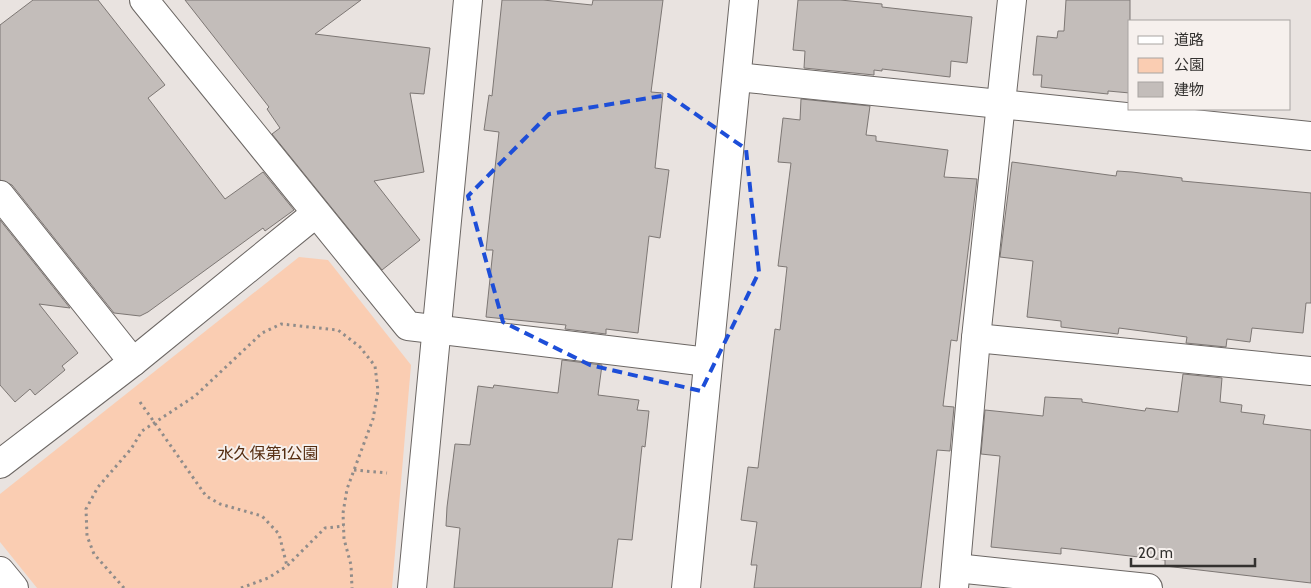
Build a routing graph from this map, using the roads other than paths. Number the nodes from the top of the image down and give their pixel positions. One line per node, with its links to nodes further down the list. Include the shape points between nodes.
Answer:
1 (144, 0): 9 (street)
2 (468, 0): 10 (street)
3 (744, 0): 5 (street)
4 (1012, 0): 6 (street)
5 (737, 77): 6 (street); 12 (street)
6 (1000, 105): 7 (street); 11 (street)
7 (1311, 136)
8 (0, 194): 13 (street)
9 (316, 214): 10 (street, via 408,326); 13 (street)
10 (437, 330): 12 (street); 19 (street)
11 (976, 338): 14 (street); 17 (street)
12 (708, 362): 20 (street)
13 (126, 368): 15 (street)
14 (1311, 371)
15 (0, 464)
16 (0, 571): 18 (street)
17 (955, 578): 21 (street)
18 (14, 588)
19 (412, 588)
20 (686, 588)
21 (1148, 588)

